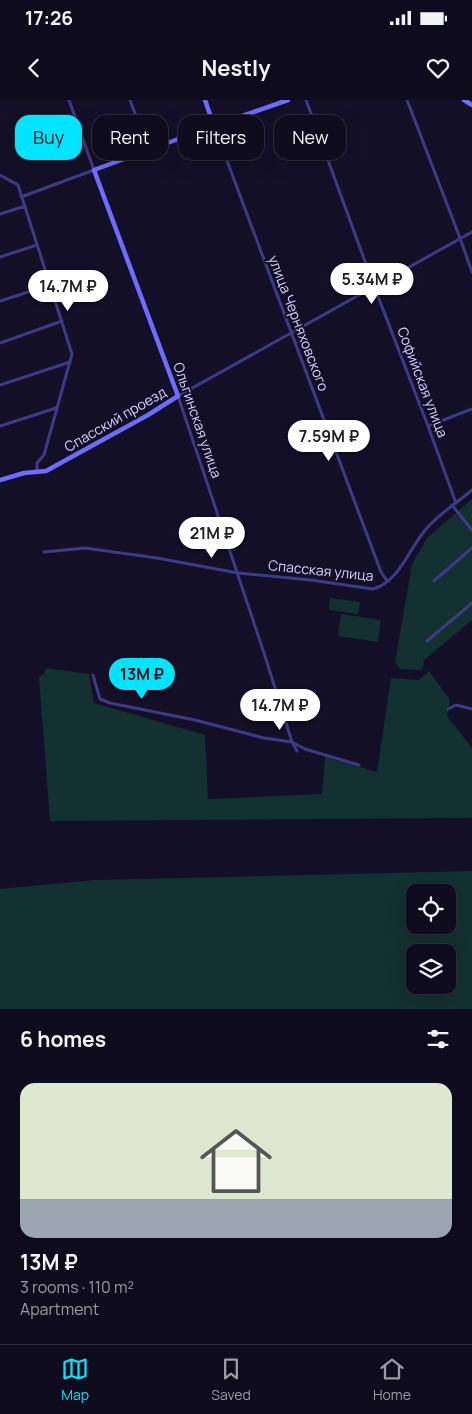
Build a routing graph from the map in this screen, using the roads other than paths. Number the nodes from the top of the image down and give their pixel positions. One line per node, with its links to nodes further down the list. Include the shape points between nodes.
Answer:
1 (69, 100): 14 (street, Ольгинская улица)
2 (130, 100): 9 (street)
3 (204, 100): 10 (street, улица Черняховского)
4 (288, 100): 11 (street)
5 (306, 100): 25 (street, Софийская улица)
6 (407, 100): 20 (street)
7 (464, 100): 8 (street)
8 (472, 105)
9 (135, 115)
10 (210, 115)
11 (245, 115)
12 (121, 160): 14 (street)
13 (227, 160): 28 (street, улица Черняховского)
14 (94, 170): 16 (street); 32 (street, Ольгинская улица)
15 (0, 175): 16 (street, via 18,185)
16 (22, 197): 17 (street)
17 (25, 206): 18 (street); 21 (street)
18 (0, 214)
19 (472, 232): 20 (street, Спасский проезд)
20 (460, 238): 23 (street); 25 (street, Спасский проезд)
21 (37, 245): 22 (street); 24 (street)
22 (0, 258)
23 (472, 272)
24 (50, 285): 26 (street); 27 (street)
25 (374, 286): 28 (street, Спасский проезд); 36 (street, Софийская улица)
26 (0, 301)
27 (62, 321): 29 (street); 30 (street, via 72,354)
28 (291, 333): 32 (street, Спасский проезд); 46 (street, улица Черняховского)
29 (0, 344)
30 (70, 362): 31 (street); 33 (street)
31 (0, 385)
32 (178, 396): 37 (street, Спасский проезд, via 78,454 46,471); 44 (street, Ольгинская улица)
33 (56, 408): 35 (street); 37 (street, via 44,455 37,463)
34 (472, 409): 36 (street)
35 (0, 426)
36 (428, 426): 40 (street, Софийская улица)
37 (37, 472): 38 (street, Спасский проезд)
38 (0, 480)
39 (472, 490): 40 (street)
40 (454, 504): 41 (street, Софийская улица); 46 (street, via 426,528)
41 (472, 530)
42 (472, 548): 45 (street)
43 (44, 552): 44 (street, Спасская улица, via 85,548)
44 (238, 573): 46 (street, Спасская улица, via 373,589); 52 (street, Ольгинская улица)
45 (434, 581)
46 (387, 582)
47 (472, 603): 48 (street)
48 (427, 641)
49 (93, 675): 52 (street, via 100,699)
50 (448, 708): 51 (street, via 456,705)
51 (472, 709)
52 (292, 742): 53 (street, Ольгинская улица); 54 (street)
53 (297, 751)
54 (359, 765)

